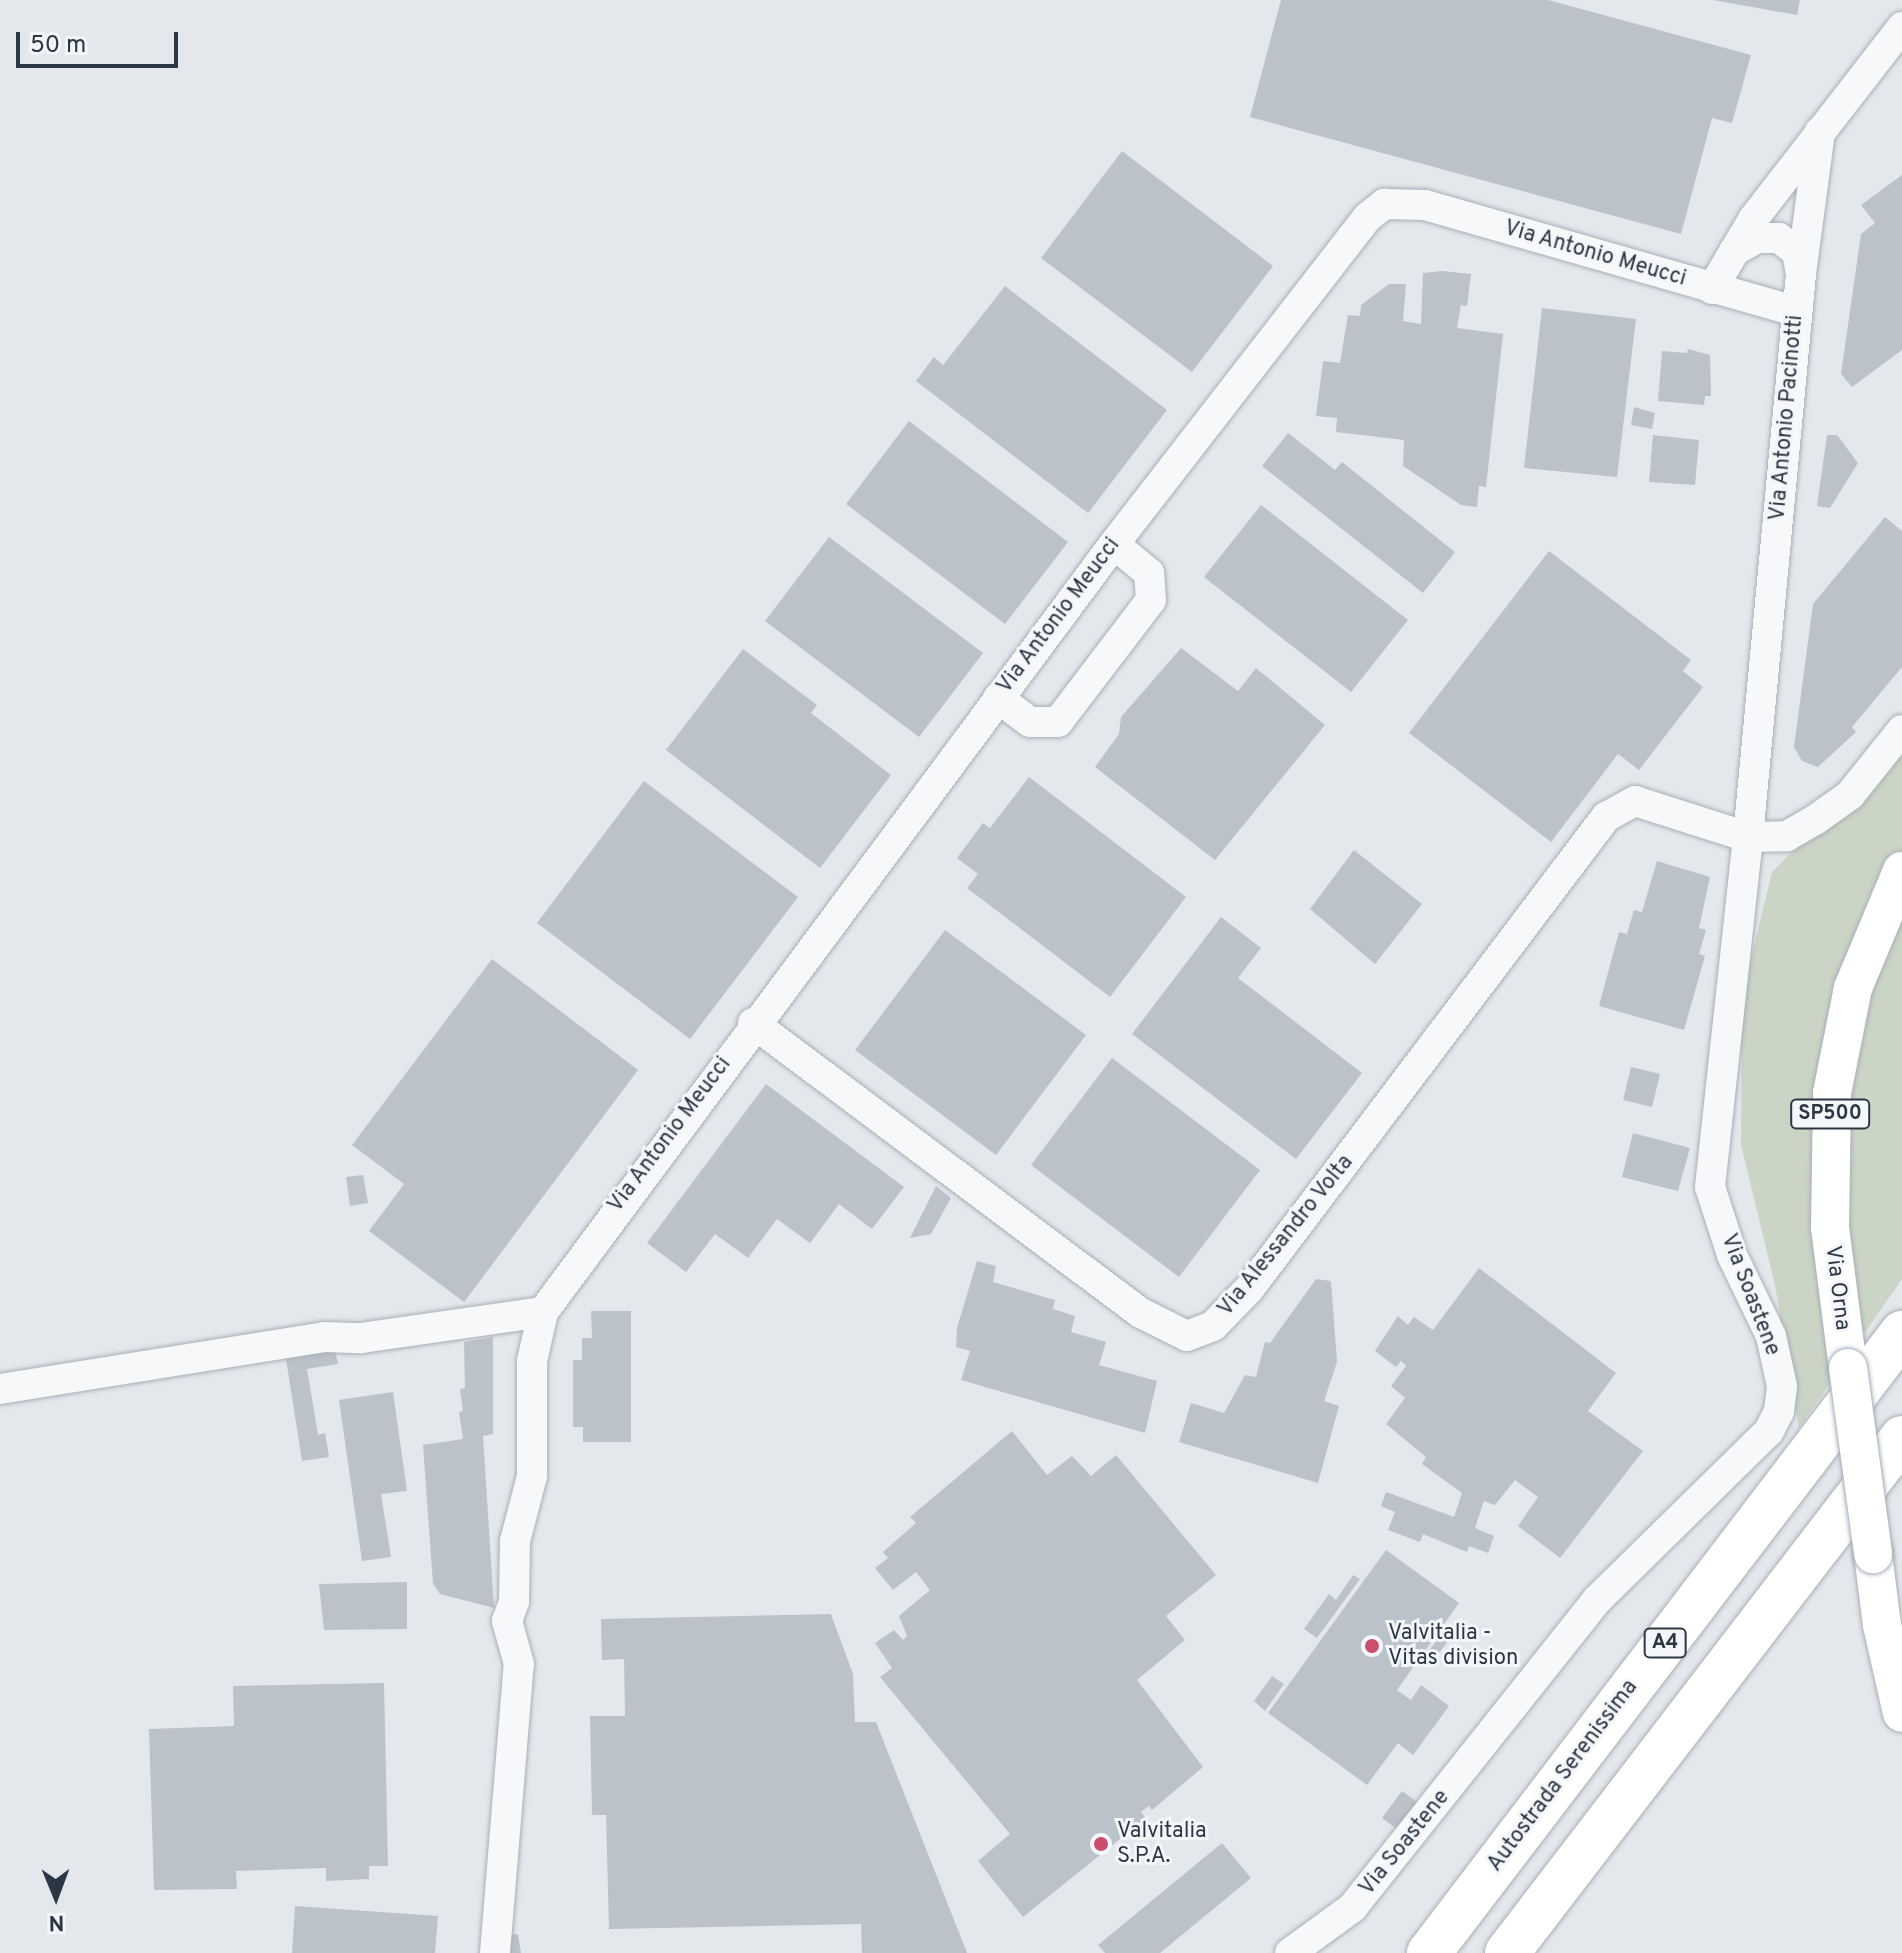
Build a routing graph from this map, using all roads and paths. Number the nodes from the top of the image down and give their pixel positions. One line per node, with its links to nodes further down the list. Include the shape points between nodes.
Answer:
1 (1902, 27): 2 (street)
2 (1820, 131): 3 (street, Via Antonio Meucci); 4 (street, Via Antonio Pacinotti)
3 (1734, 251): 4 (street, via 1757,238 1779,238 1797,252); 5 (street, Via Antonio Meucci)
4 (1801, 274): 6 (street, Via Antonio Pacinotti)
5 (1712, 289): 6 (street, Via Antonio Meucci); 7 (street, Via Antonio Meucci, via 1425,205 1384,204 1368,217)
6 (1797, 312): 10 (street, Via Antonio Pacinotti)
7 (1114, 544): 8 (street, Via Antonio Meucci); 8 (street, via 1149,573 1151,600 1058,722 1040,726)
8 (998, 698): 12 (street, Via Antonio Meucci)
9 (1902, 730): 10 (street, via 1850,795 1815,820 1787,836)
10 (1748, 837): 12 (street, Via Alessandro Volta, via 1635,801 1619,806 1249,1289 1213,1326 1187,1336 1141,1313); 19 (street, Via Soastene, via 1710,1187 1732,1255 1771,1336 1782,1386 1779,1411 1769,1431 1597,1600 1352,1908)
11 (1902, 871): 17 (main road, Via Orna / SP500, bridge, via 1853,988 1832,1093 1830,1227 1882,1625)
12 (753, 1023): 13 (street, Via Antonio Meucci)
13 (543, 1312): 15 (street, via 361,1338 325,1337); 18 (street, via 532,1361 532,1476 515,1541 514,1602 507,1621 519,1664)
14 (1902, 1333): 20 (highway, Autostrada Serenissima / A4)
15 (0, 1389)
16 (1902, 1438): 21 (highway)
17 (1902, 1713)
18 (495, 1953)
19 (1290, 1953)
20 (1429, 1953)
21 (1507, 1953)

